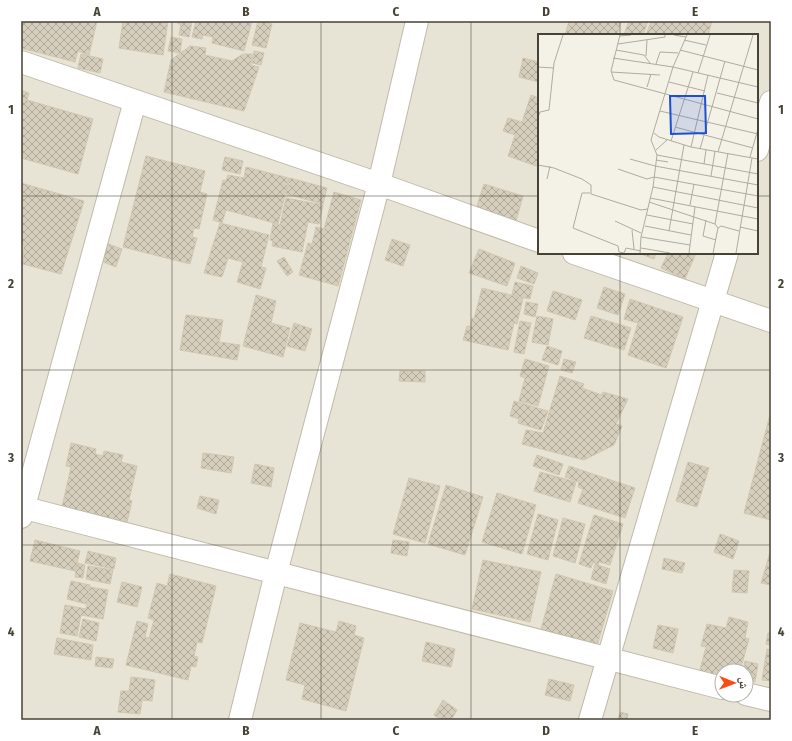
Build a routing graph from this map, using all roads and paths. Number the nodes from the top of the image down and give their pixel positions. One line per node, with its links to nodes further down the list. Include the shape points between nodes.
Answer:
1 (417, 21): 6 (street)
2 (21, 62): 3 (street)
3 (135, 101): 6 (street); 12 (street)
4 (771, 102): 5 (street)
5 (758, 147)
6 (379, 184): 7 (street); 13 (street)
7 (538, 241)
8 (577, 254): 10 (street)
9 (727, 254): 10 (street)
10 (712, 302): 11 (street); 14 (street)
11 (771, 321)
12 (22, 511): 13 (street)
13 (276, 573): 14 (street); 18 (street)
14 (608, 659): 15 (street); 19 (street)
15 (714, 686)
16 (754, 696): 17 (street)
17 (771, 700)
18 (240, 720)
19 (590, 720)

